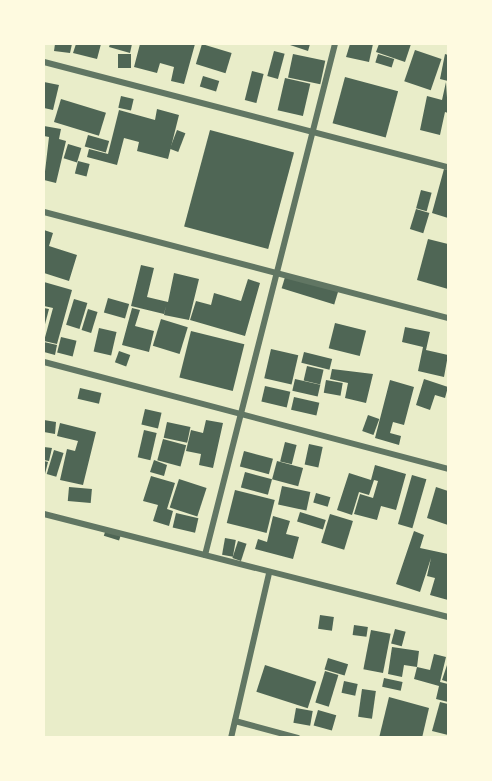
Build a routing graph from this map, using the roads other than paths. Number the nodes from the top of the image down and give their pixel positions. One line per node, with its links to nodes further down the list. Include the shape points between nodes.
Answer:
1 (335, 44): 3 (street)
2 (44, 62): 3 (street)
3 (315, 132): 4 (street); 6 (street)
4 (448, 167)
5 (44, 212): 6 (street)
6 (276, 271): 7 (street); 9 (street)
7 (448, 318)
8 (44, 362): 9 (street)
9 (242, 415): 10 (street); 12 (street)
10 (448, 469)
11 (44, 514): 12 (street)
12 (205, 555): 13 (street)
13 (269, 573): 14 (street); 15 (street)
14 (448, 617)
15 (235, 721): 16 (street); 17 (street)
16 (231, 738)
17 (298, 738)

